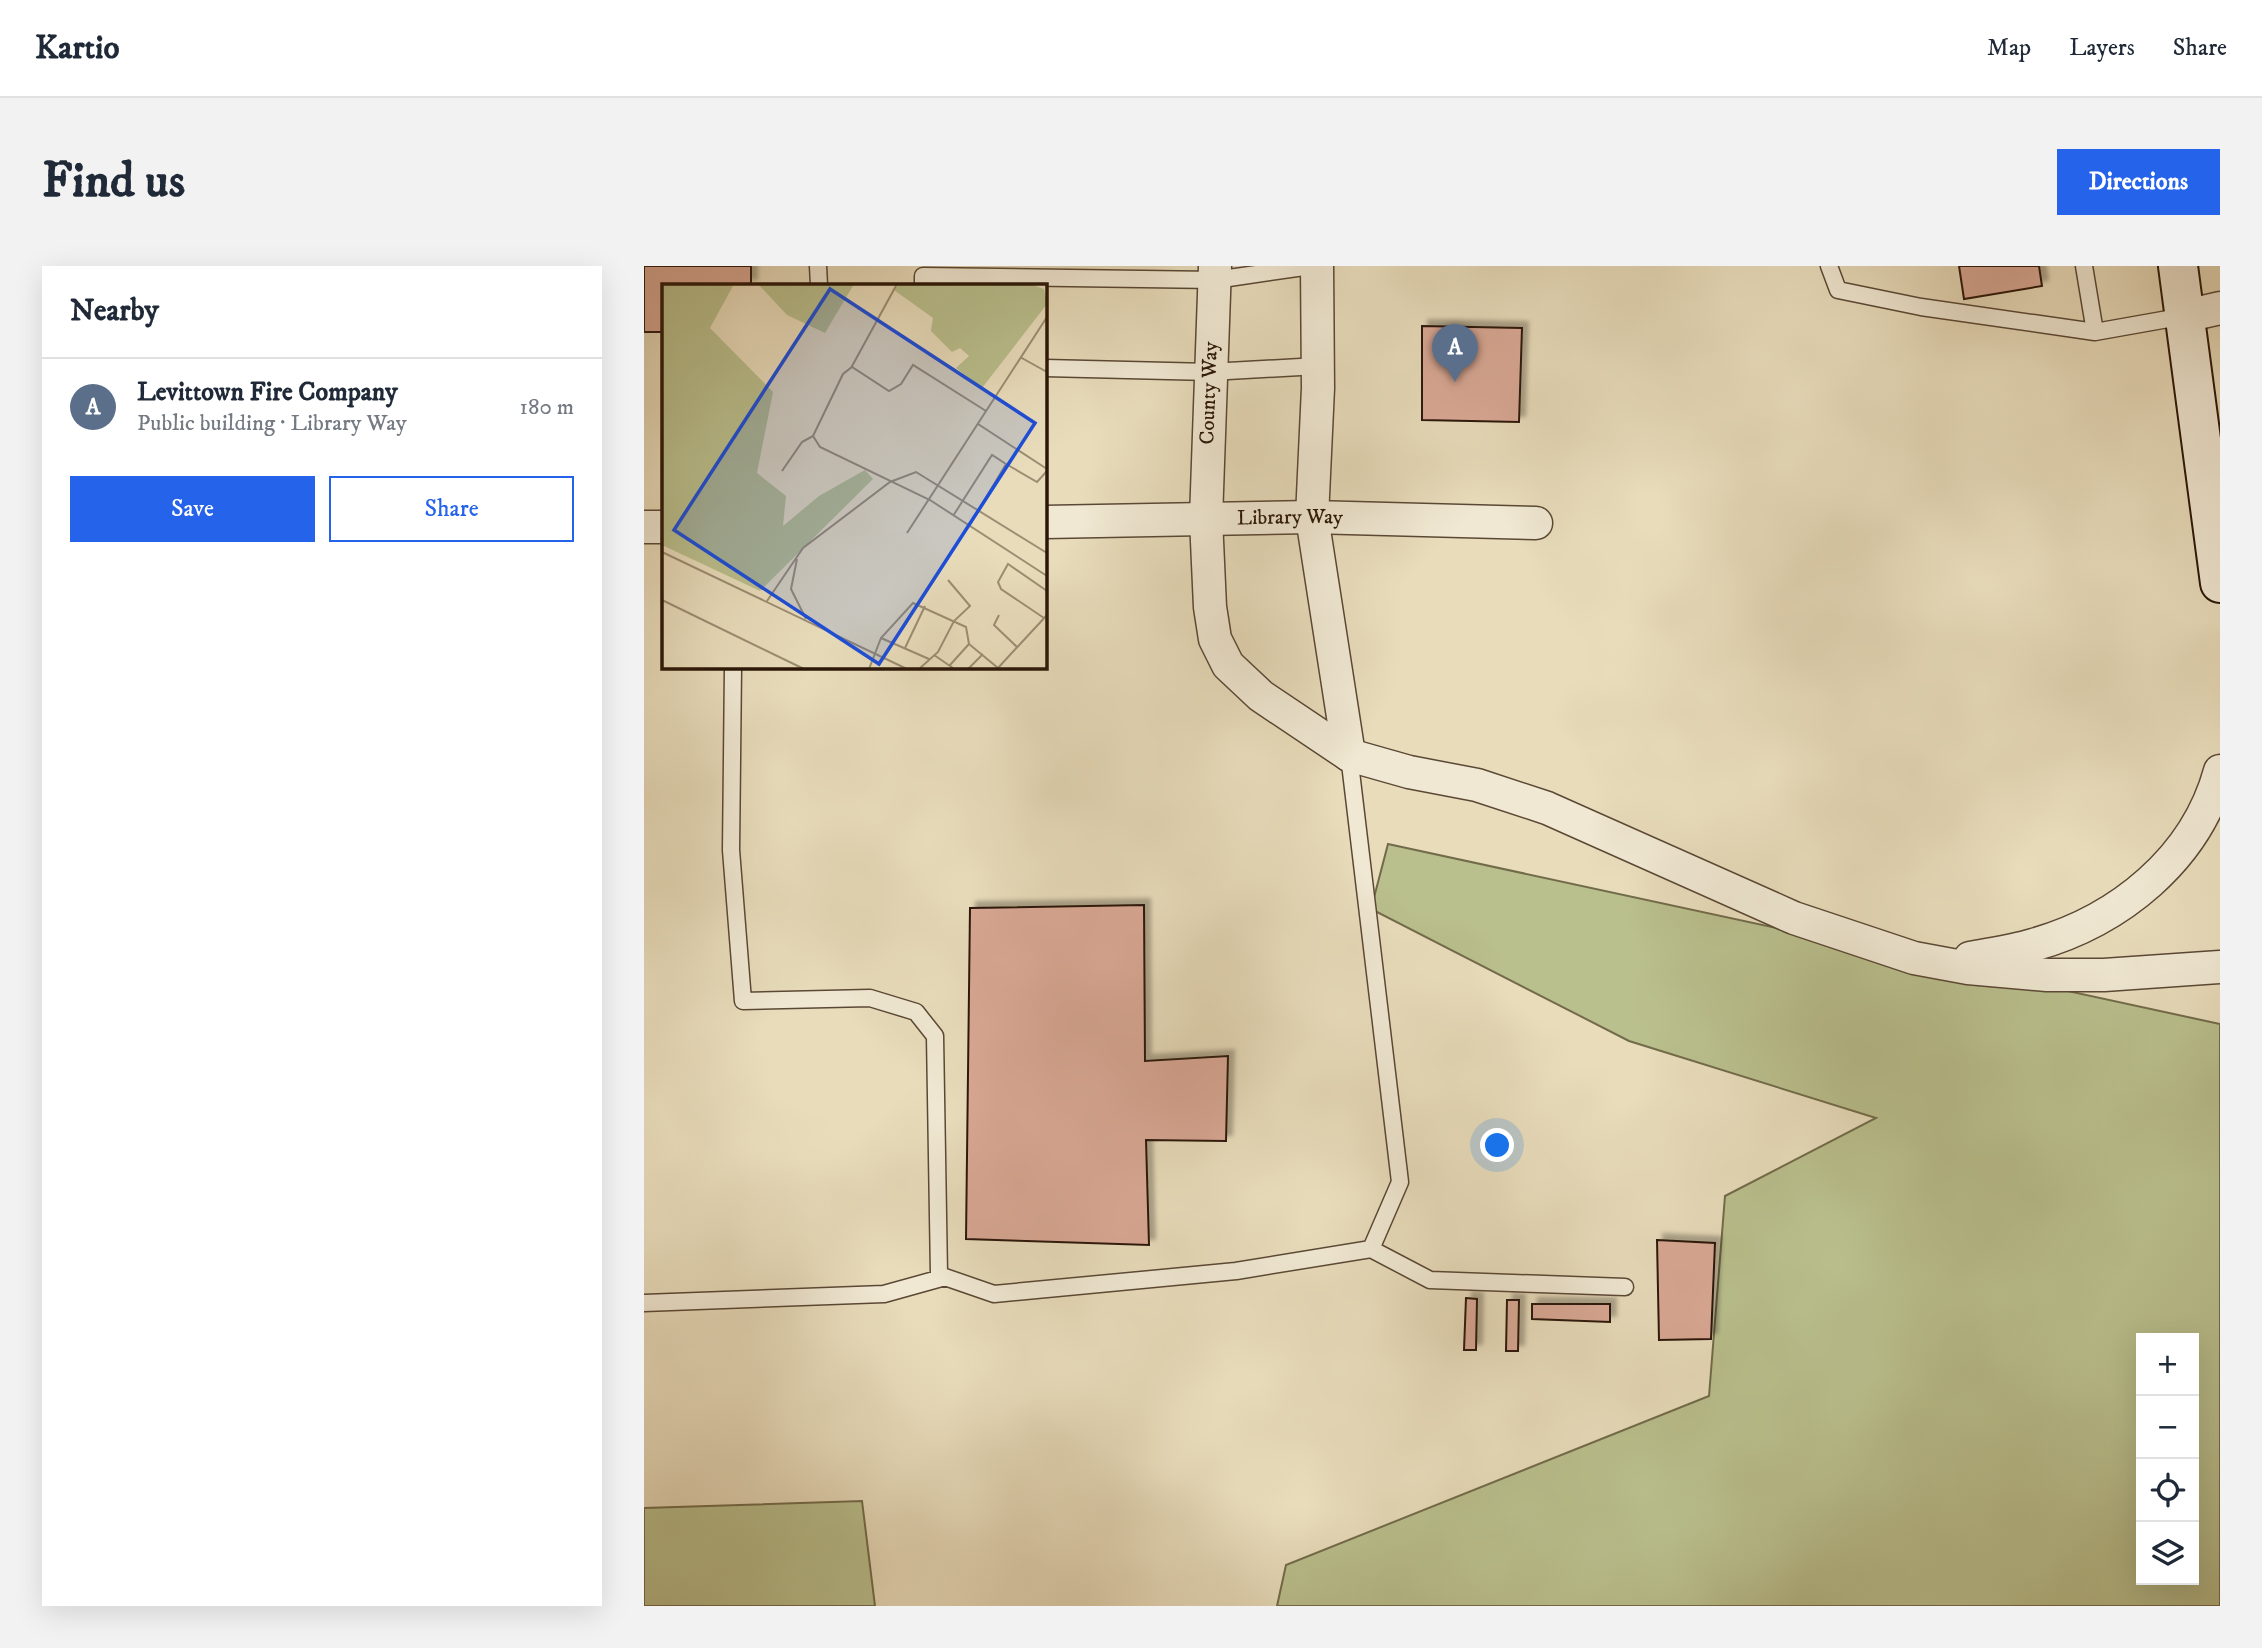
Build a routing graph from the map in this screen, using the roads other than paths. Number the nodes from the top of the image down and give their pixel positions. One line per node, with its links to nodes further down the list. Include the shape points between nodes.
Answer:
1 (818, 266): 9 (lane)
2 (1311, 266): 7 (lane)
3 (1317, 266): 12 (street)
4 (1829, 266): 11 (lane, via 1838,290 1920,307)
5 (2084, 266): 11 (lane)
6 (2178, 266): 10 (main road)
7 (1215, 273): 8 (lane); 14 (street, County Way)
8 (923, 276)
9 (819, 284)
10 (2203, 312): 11 (lane); 21 (main road)
11 (2095, 332)
12 (1318, 366): 14 (lane); 15 (street)
13 (1046, 368): 14 (lane)
14 (1210, 372): 16 (street, County Way)
15 (1312, 517): 16 (street, Library Way); 18 (street, Library Way); 23 (street)
16 (1206, 519): 17 (street, Library Way); 23 (street, County Way, via 1210,607 1215,639 1228,665 1261,696)
17 (1046, 522)
18 (1536, 523)
19 (644, 527): 20 (street)
20 (662, 527)
21 (2220, 583)
22 (733, 668): 28 (lane, via 731,850 743,1001 870,998 916,1012 935,1036 939,1275)
23 (1349, 755): 25 (street, County Way, via 1477,785 1547,808 1794,918); 27 (lane, via 1400,1182)
24 (2220, 771): 25 (street, via 2200,820 2171,861 2141,891 2106,915 2034,945)
25 (1942, 964): 26 (street, County Way, via 2047,975)
26 (2220, 967)
27 (1371, 1249): 28 (lane, via 1236,1271 994,1294); 29 (lane, via 1430,1280)
28 (945, 1277): 30 (lane, via 884,1294)
29 (1625, 1287)
30 (644, 1303)

